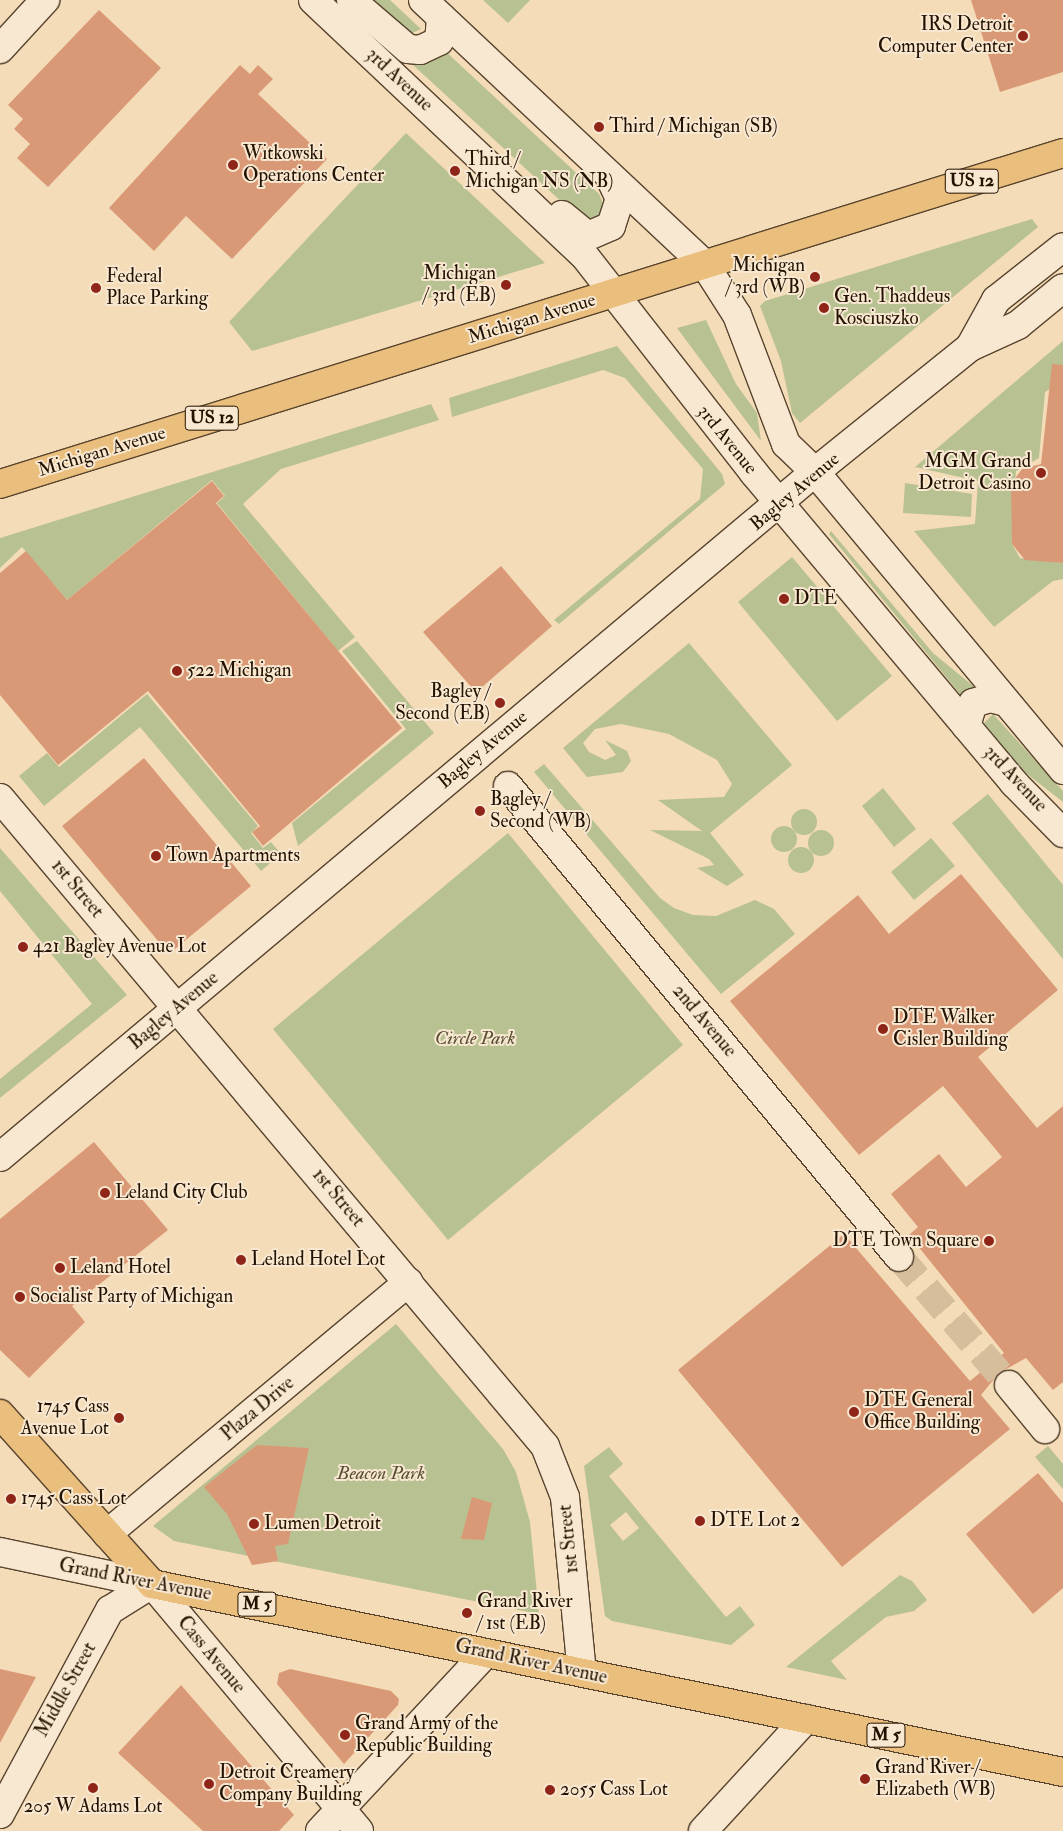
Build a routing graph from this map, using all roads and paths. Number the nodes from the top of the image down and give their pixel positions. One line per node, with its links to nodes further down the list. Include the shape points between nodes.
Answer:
1 (45, 0): 5 (street)
2 (313, 0): 7 (street, 3rd Avenue)
3 (351, 0): 4 (street, 3rd Avenue, via 408,49 420,50 439,42)
4 (432, 9): 8 (street, 3rd Avenue)
5 (0, 48)
6 (1063, 153): 10 (main road, Michigan Avenue / US 12)
7 (484, 159): 8 (street, 3rd Avenue, via 501,157 588,236 610,226 619,210 617,189); 12 (street, 3rd Avenue, via 583,254)
8 (607, 173): 10 (street, 3rd Avenue)
9 (1063, 247): 13 (street, Bagley Avenue, via 996,300)
10 (705, 266): 12 (main road, Michigan Avenue / US 12); 14 (street, 3rd Avenue, via 737,315 780,433)
11 (1063, 288): 13 (street, Bagley Avenue, via 1018,325)
12 (612, 294): 15 (main road, Michigan Avenue / US 12); 16 (street, 3rd Avenue)
13 (970, 347): 14 (street, Bagley Avenue)
14 (815, 472): 16 (street, Bagley Avenue); 17 (street, 3rd Avenue)
15 (0, 484)
16 (780, 503): 18 (street, 3rd Avenue); 23 (street, Bagley Avenue)
17 (1006, 702): 18 (street, via 990,698 973,703); 19 (street, 3rd Avenue)
18 (966, 726): 22 (street, 3rd Avenue)
19 (1063, 770)
20 (508, 786): 25 (street, 2nd Avenue)
21 (0, 798): 23 (street, 1st Street)
22 (1063, 833)
23 (178, 1009): 24 (street, Bagley Avenue); 26 (street, 1st Street)
24 (0, 1157)
25 (899, 1257)
26 (408, 1282): 30 (street, Plaza Drive); 34 (street, 1st Street, via 545,1446 557,1469 565,1497)
27 (1009, 1385): 29 (street)
28 (0, 1414): 30 (main road, Cass Avenue)
29 (1045, 1429)
30 (107, 1534): 32 (main road, Cass Avenue)
31 (0, 1552): 32 (street, Grand River Avenue)
32 (152, 1584): 33 (main road, Grand River Avenue / M 5); 37 (street, Cass Avenue); 38 (street, Middle Street, via 110,1610)
33 (486, 1653): 34 (main road, Grand River Avenue / M 5); 37 (street)
34 (582, 1672): 35 (main road, Grand River Avenue / M 5)
35 (806, 1719): 36 (main road, Grand River Avenue / M 5); 41 (street)
36 (1063, 1772)
37 (340, 1809): 39 (street); 40 (street, Cass Avenue)
38 (0, 1814)
39 (320, 1831)
40 (359, 1831)
41 (703, 1831)

